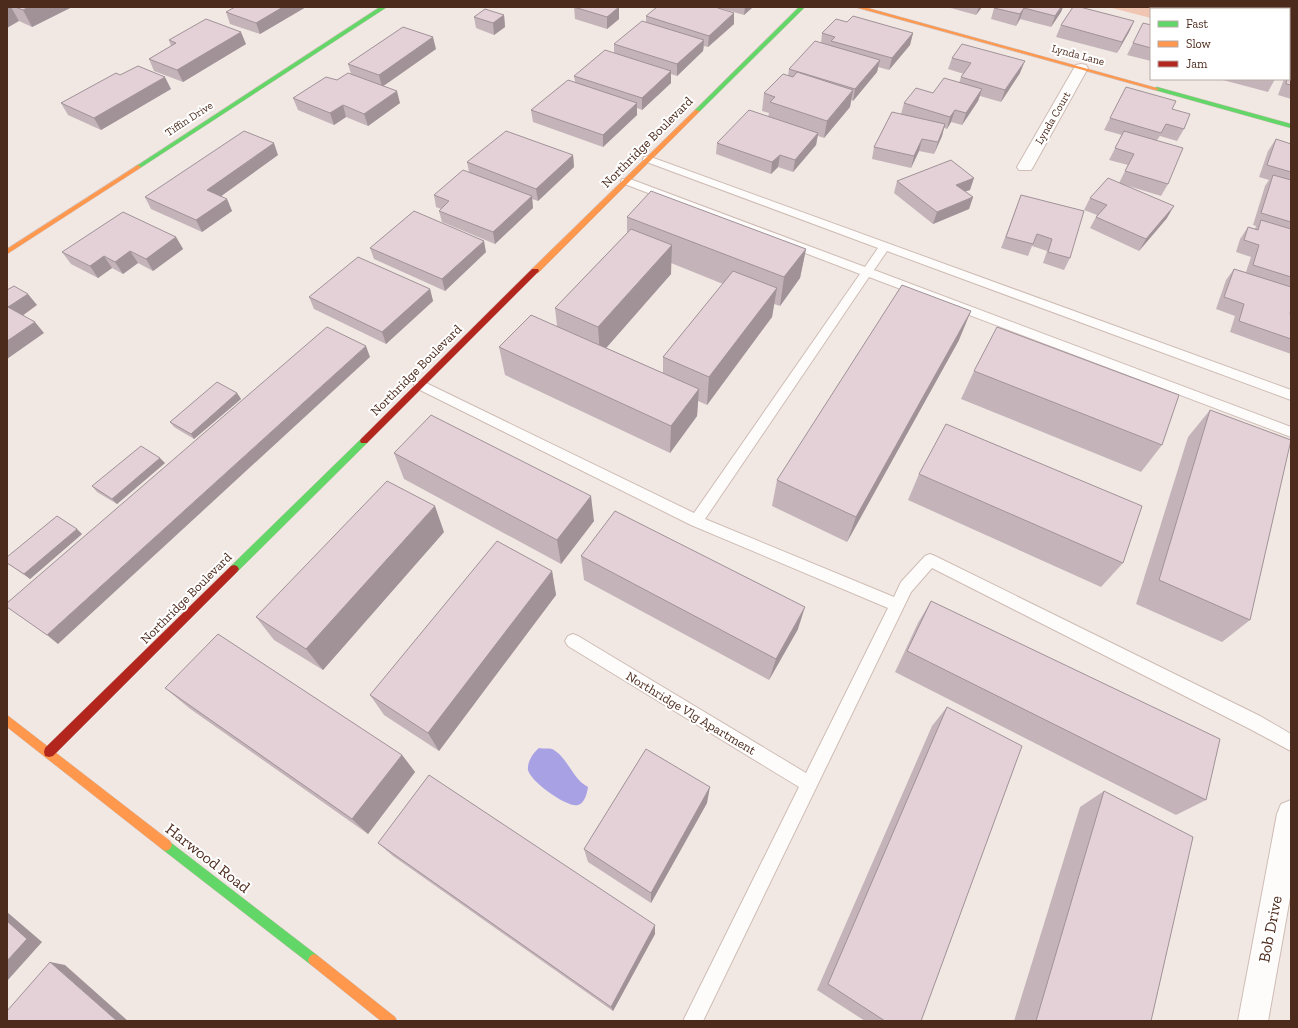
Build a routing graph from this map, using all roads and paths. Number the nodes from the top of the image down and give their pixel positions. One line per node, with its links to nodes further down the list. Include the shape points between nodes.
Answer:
1 (384, 7): 10 (street, Tiffin Drive)
2 (802, 7): 6 (street, Northridge Boulevard)
3 (858, 7): 4 (street, Lynda Lane)
4 (1081, 68): 5 (street, Lynda Lane); 7 (street, Lynda Court)
5 (1291, 126)
6 (648, 159): 8 (street, Northridge Boulevard); 9 (lane)
7 (1025, 167)
8 (626, 181): 11 (lane); 12 (street, Northridge Boulevard)
9 (885, 246): 11 (lane); 13 (lane)
10 (7, 252)
11 (867, 272): 14 (lane); 15 (lane)
12 (420, 385): 15 (lane); 20 (street, Northridge Boulevard)
13 (1291, 395)
14 (1291, 432)
15 (696, 520): 16 (lane)
16 (897, 605): 19 (lane, via 906,587 930,560 1247,718); 21 (lane)
17 (573, 641): 21 (lane, Northridge Vlg Apartment)
18 (7, 720): 20 (street, Harwood Road)
19 (1291, 743)
20 (49, 752): 23 (street, Harwood Road)
21 (809, 784): 24 (lane)
22 (1291, 814): 25 (street, Bob Drive)
23 (391, 1021)
24 (693, 1021)
25 (1253, 1021)

